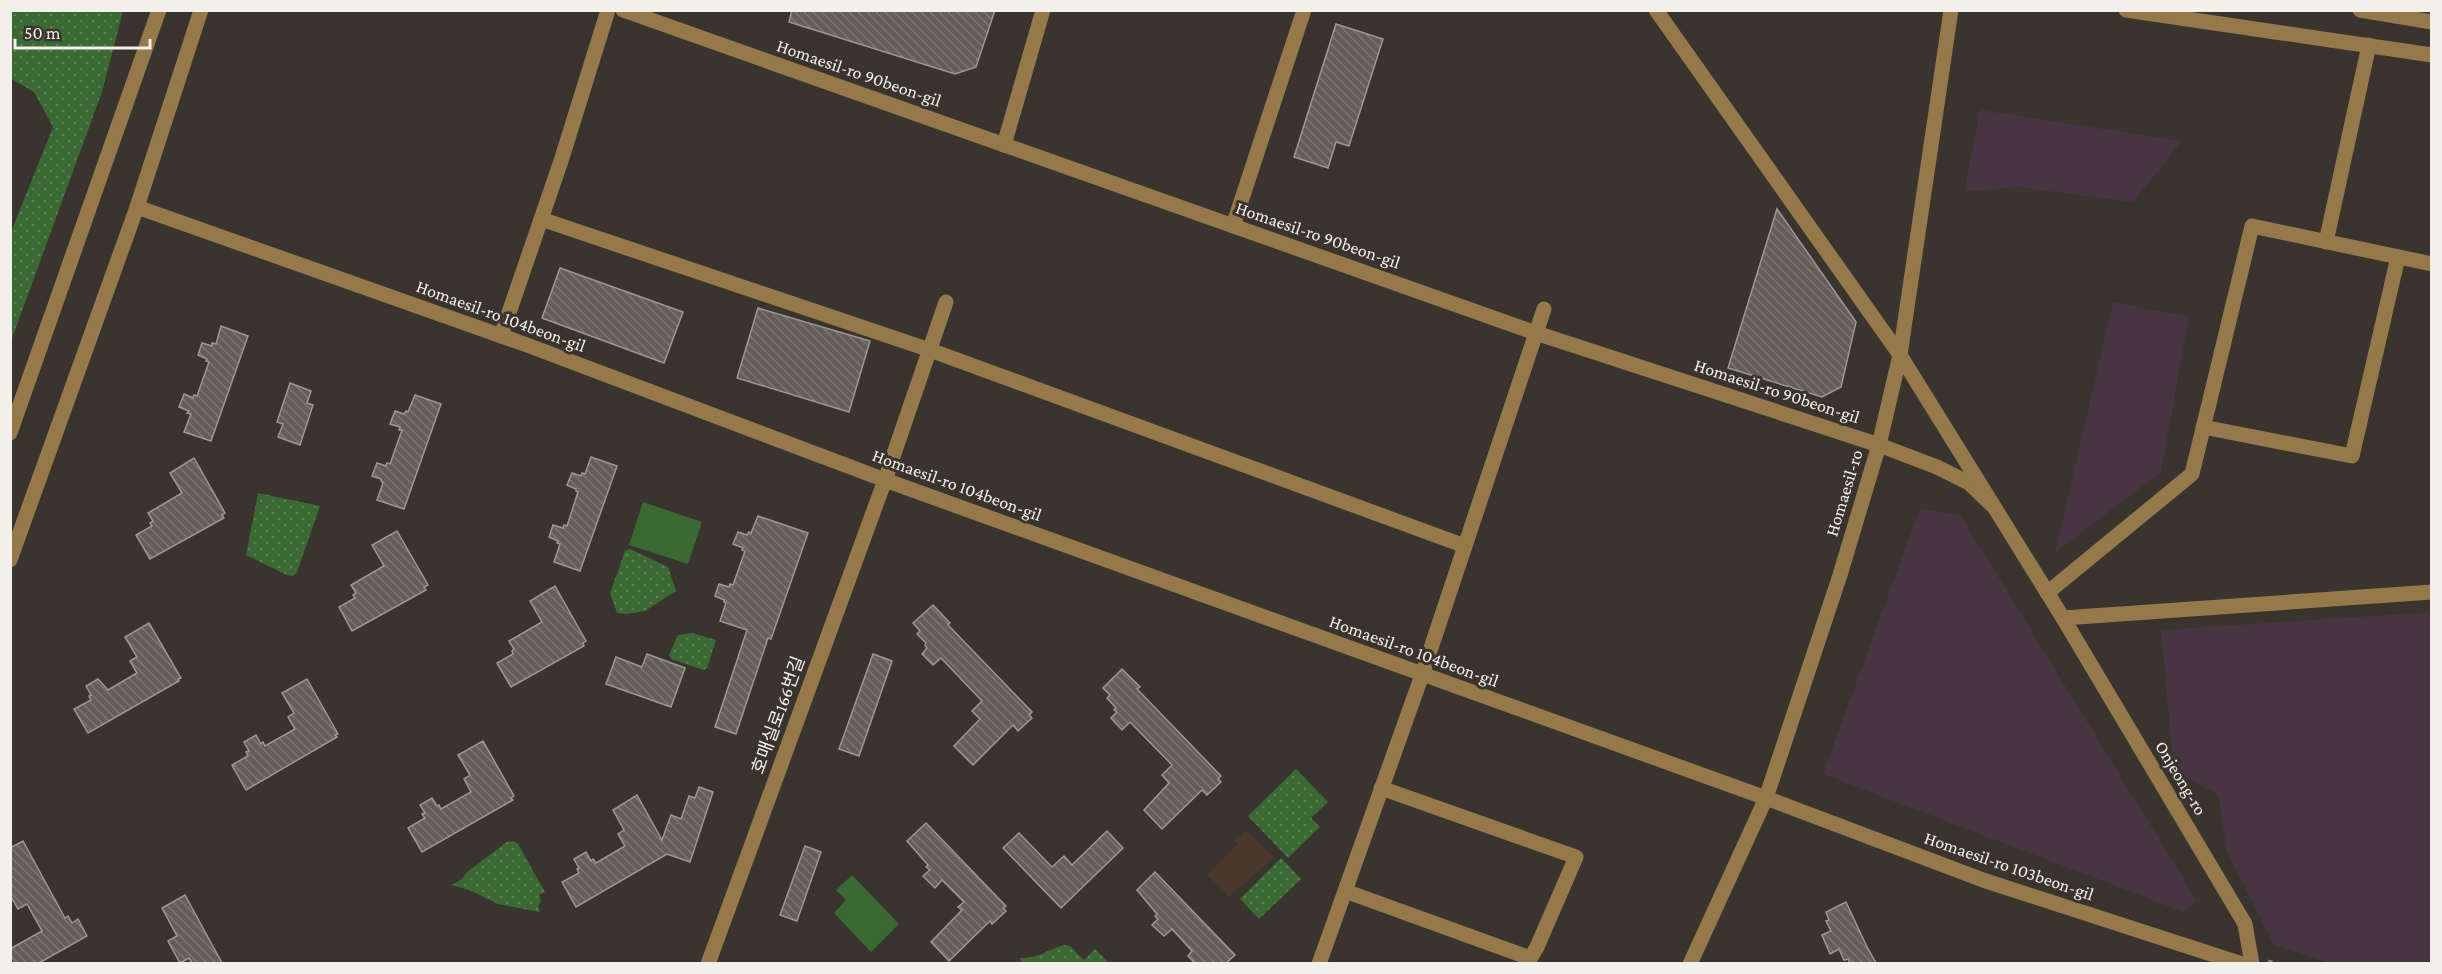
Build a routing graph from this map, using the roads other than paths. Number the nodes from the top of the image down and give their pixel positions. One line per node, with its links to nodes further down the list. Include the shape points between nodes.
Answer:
1 (159, 10): 28 (street)
2 (201, 10): 15 (street)
3 (608, 10): 16 (street)
4 (623, 10): 14 (street, Homaesil-ro 90beon-gil)
5 (1043, 10): 14 (street)
6 (1304, 10): 17 (street)
7 (1656, 10): 26 (street)
8 (1951, 10): 26 (street, Homaesil-ro)
9 (2126, 10): 12 (street)
10 (2360, 10): 11 (street)
11 (2432, 21)
12 (2369, 45): 13 (street); 18 (street)
13 (2432, 55)
14 (1004, 145): 17 (street, Homaesil-ro 90beon-gil)
15 (136, 207): 24 (street, Homaesil-ro 104beon-gil); 33 (street)
16 (541, 219): 24 (street); 25 (street)
17 (1233, 226): 23 (street, Homaesil-ro 90beon-gil)
18 (2326, 242): 19 (street); 27 (street, via 2252,226)
19 (2398, 257): 20 (street); 27 (street, via 2352,456)
20 (2432, 264)
21 (946, 302): 25 (street, 호매실로166번길)
22 (1544, 309): 23 (street)
23 (1536, 333): 29 (street, Homaesil-ro 90beon-gil); 32 (street)
24 (501, 336): 30 (street, Homaesil-ro 104beon-gil)
25 (930, 350): 30 (street, 호매실로166번길); 32 (street)
26 (1900, 355): 29 (street, Homaesil-ro); 31 (street)
27 (2204, 427): 35 (street, via 2192,474)
28 (10, 433)
29 (1879, 445): 31 (street, Homaesil-ro 90beon-gil, via 1969,483); 39 (street, Homaesil-ro)
30 (885, 480): 37 (street, Homaesil-ro 104beon-gil); 42 (street, 호매실로166번길)
31 (1992, 505): 35 (street, Onjeong-ro)
32 (1465, 546): 37 (street)
33 (10, 560)
34 (2432, 592): 36 (street)
35 (2047, 593): 36 (street, Onjeong-ro)
36 (2063, 618): 46 (street, Onjeong-ro, via 2245,924)
37 (1422, 675): 38 (street); 39 (street, Homaesil-ro 104beon-gil)
38 (1382, 788): 40 (street); 41 (street, via 1576,858 1538,947)
39 (1766, 798): 44 (street, Homaesil-ro); 45 (street, Homaesil-ro 103beon-gil, via 1983,880)
40 (1345, 891): 41 (street); 43 (street)
41 (1528, 961)
42 (708, 963)
43 (1319, 963)
44 (1690, 963)
45 (2242, 963)
46 (2252, 963)

